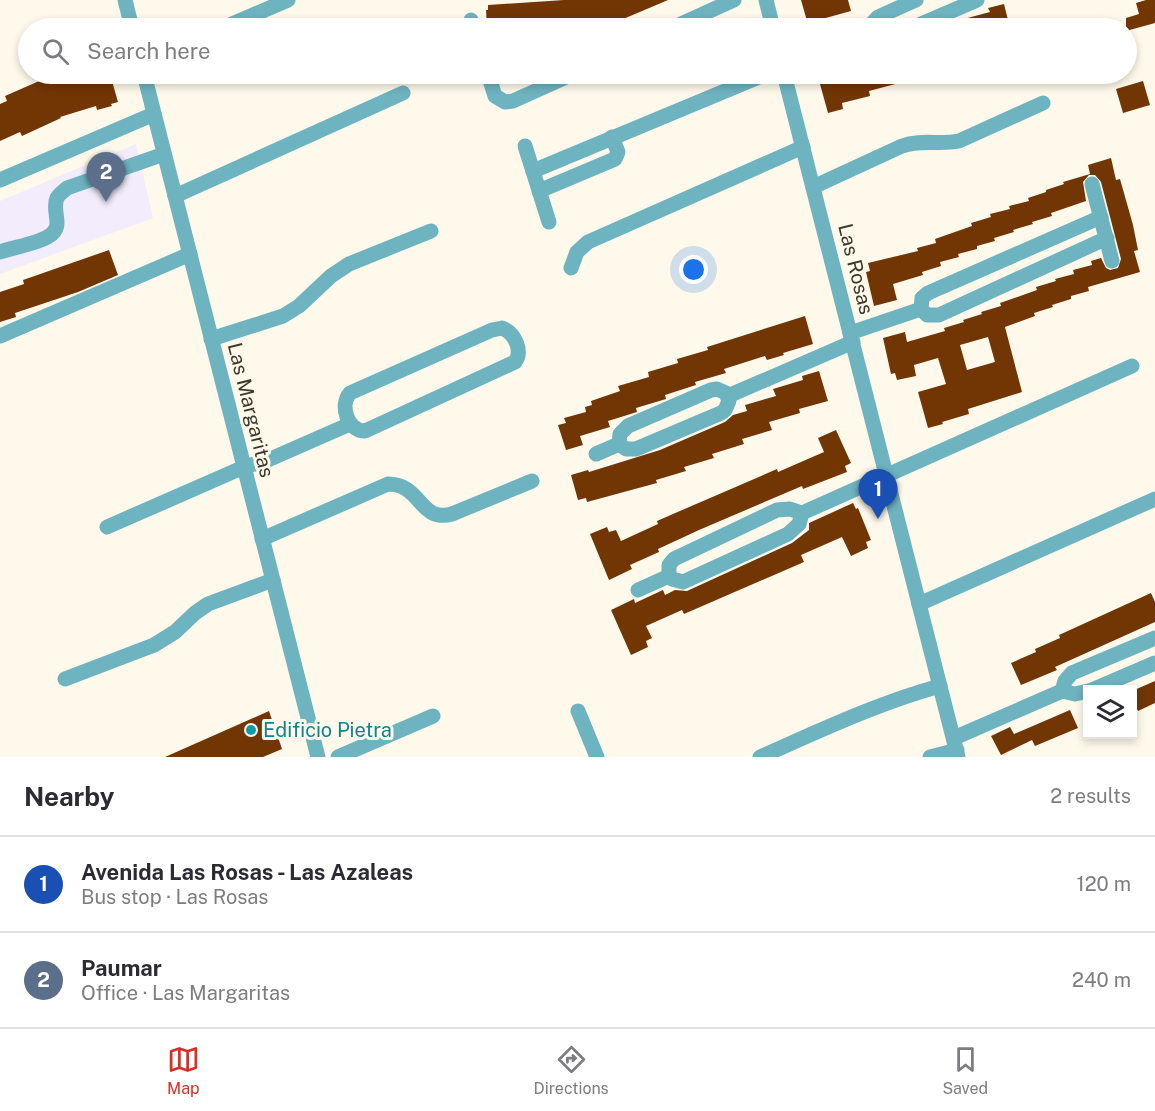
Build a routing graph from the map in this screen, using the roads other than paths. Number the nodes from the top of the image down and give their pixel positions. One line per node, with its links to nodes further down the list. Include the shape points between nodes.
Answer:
1 (125, 0): 7 (street)
2 (288, 0): 8 (street)
3 (734, 0): 9 (street)
4 (766, 0): 10 (street)
5 (916, 0): 11 (street)
6 (977, 0): 12 (street)
7 (130, 18)
8 (246, 18)
9 (694, 18)
10 (770, 18)
11 (877, 18)
12 (935, 18)
13 (146, 84): 20 (street, Las Margaritas)
14 (491, 84): 15 (street, via 495,96 505,102)
15 (551, 84)
16 (742, 84): 21 (street)
17 (787, 84): 23 (street, Las Rosas)
18 (403, 93): 30 (street)
19 (1043, 102): 28 (street, via 959,141 902,146)
20 (154, 114): 24 (street, Las Margaritas); 26 (street)
21 (612, 137): 25 (street); 29 (street, via 618,152 615,159)
22 (525, 146): 25 (street)
23 (803, 147): 28 (street, Las Rosas); 38 (street, via 588,242 577,252)
24 (164, 154): 30 (street, Las Margaritas); 35 (street, via 67,188 57,196 56,231 49,237)
25 (533, 171): 29 (street)
26 (0, 180)
27 (1092, 184): 31 (street)
28 (813, 187): 41 (street, Las Rosas)
29 (539, 191): 32 (street)
30 (175, 196): 36 (street, Las Margaritas)
31 (1101, 217): 34 (street); 39 (street, via 928,293)
32 (549, 222)
33 (432, 231): 42 (street, via 344,267 283,316)
34 (1107, 238): 37 (street); 39 (street, via 939,315 927,315)
35 (0, 252)
36 (190, 254): 40 (street); 42 (street, Las Margaritas)
37 (1112, 261)
38 (571, 268)
39 (921, 309): 41 (street)
40 (0, 336)
41 (851, 338): 44 (street); 49 (street, Las Rosas)
42 (211, 339): 48 (street, Las Margaritas)
43 (1132, 366): 49 (street)
44 (728, 396): 46 (street, via 728,406 721,413 636,449); 46 (street, via 711,390 649,417 623,430)
45 (350, 424): 45 (street, via 365,431 510,365 519,353 512,334 502,328 492,330 354,390 345,401); 48 (street)
46 (620, 444): 47 (street)
47 (596, 454)
48 (244, 467): 53 (street); 54 (street, Las Margaritas)
49 (886, 475): 52 (street); 58 (street, Las Rosas)
50 (532, 481): 54 (street, via 442,515 427,510 407,488 388,484)
51 (1155, 499): 58 (street)
52 (802, 513): 55 (street, via 799,524 789,534 683,582); 55 (street, via 777,510 677,557 669,565)
53 (107, 527)
54 (262, 539): 56 (street, Las Margaritas)
55 (669, 576): 57 (street)
56 (273, 580): 61 (street, via 208,604 154,645); 69 (street, Las Margaritas)
57 (638, 590)
58 (919, 603): 63 (street, Las Rosas)
59 (1155, 638): 64 (street, via 1072,674)
60 (1155, 663): 62 (street)
61 (64, 679)
62 (1104, 685)
63 (940, 686): 68 (street, Las Rosas); 72 (street, via 914,693)
64 (1062, 691): 65 (street); 68 (street)
65 (1083, 693)
66 (578, 711): 71 (street)
67 (433, 716): 70 (street)
68 (956, 748): 73 (street)
69 (318, 757)
70 (338, 757)
71 (597, 757)
72 (760, 757)
73 (930, 757)

